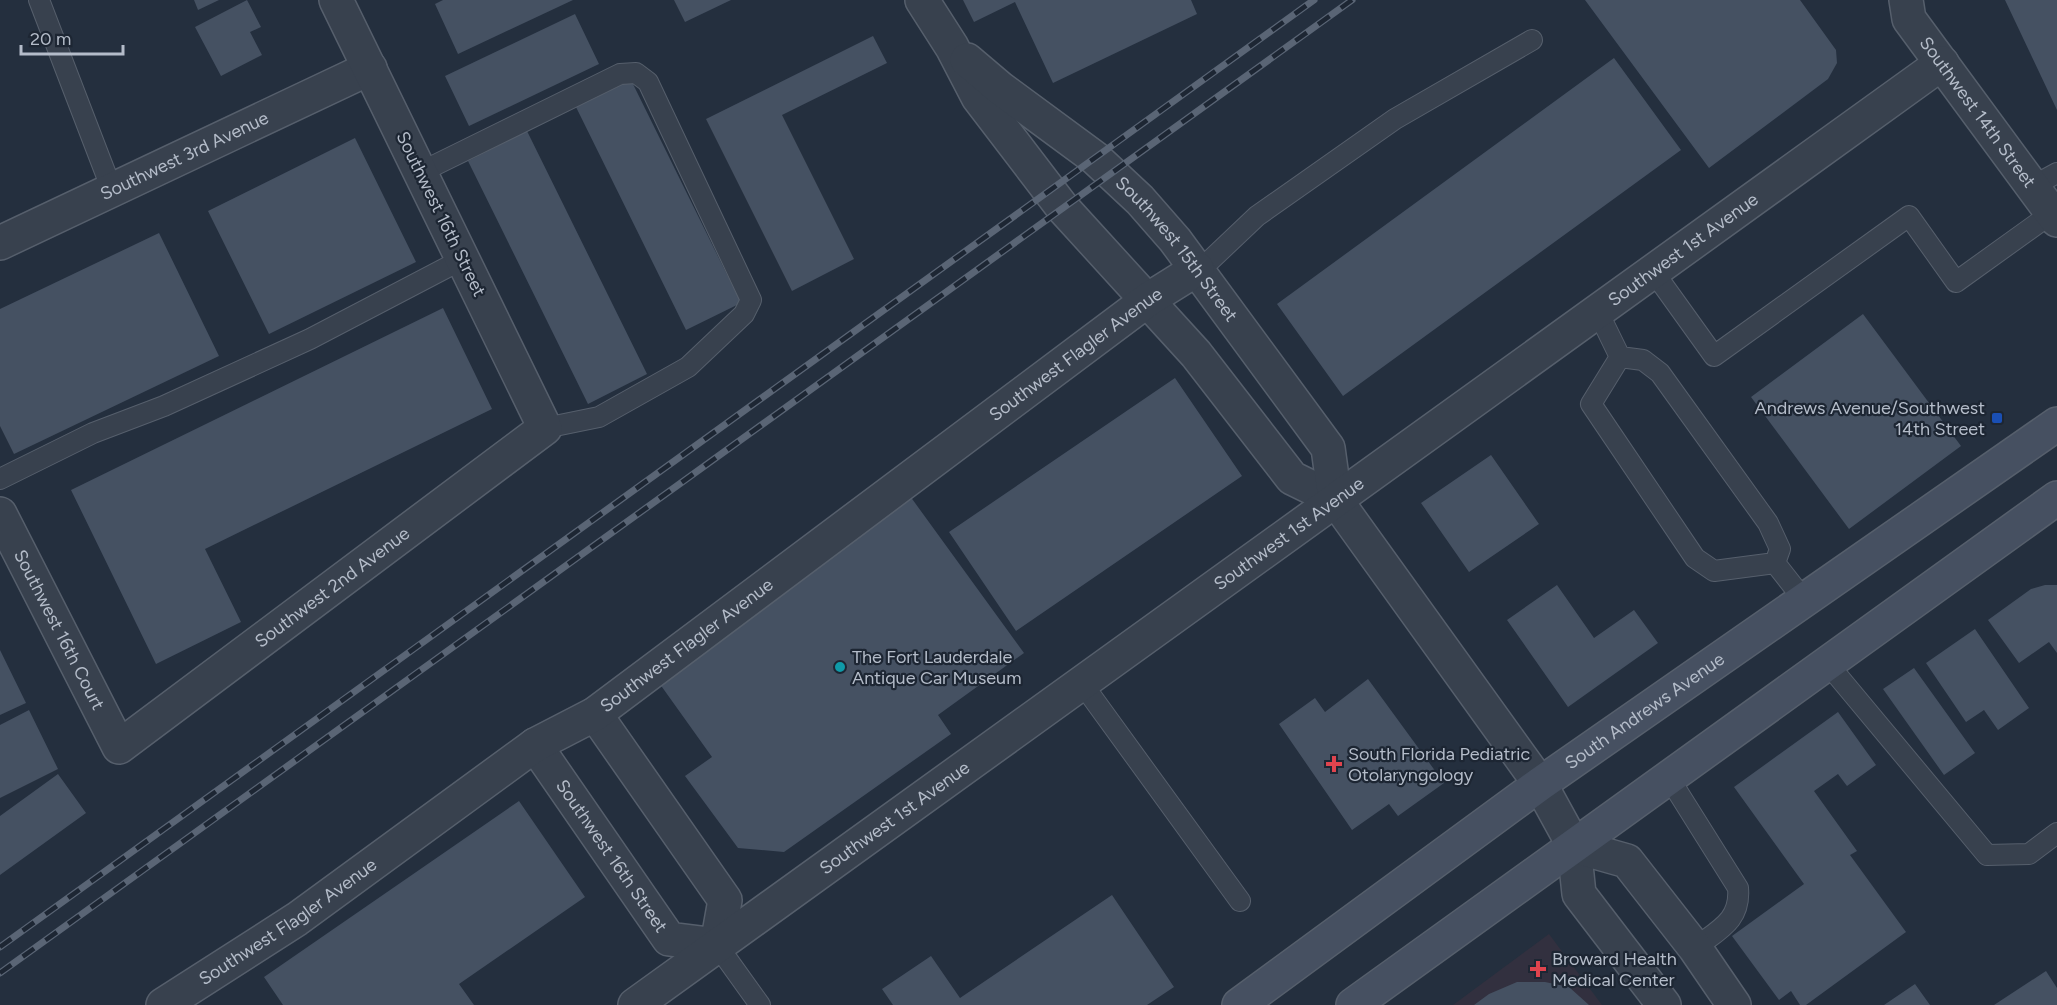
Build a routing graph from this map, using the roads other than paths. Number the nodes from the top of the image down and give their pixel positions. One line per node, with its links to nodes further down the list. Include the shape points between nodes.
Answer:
1 (39, 0): 11 (lane)
2 (336, 0): 8 (street, Southwest 16th Street)
3 (921, 0): 6 (street, Southwest 15th Street)
4 (1906, 0): 7 (street, Southwest 14th Street, via 1909,19)
5 (1532, 40): 15 (lane, via 1395,119 1257,216)
6 (952, 47): 15 (street, Southwest 15th Street, via 1112,173); 17 (street, Southwest 15th Street, via 978,97 1062,207)
7 (1942, 63): 10 (street, Southwest 14th Street); 16 (street, Southwest 1st Avenue)
8 (370, 68): 9 (street, Southwest 16th Street); 11 (street, Southwest 3rd Avenue)
9 (421, 172): 14 (street, Southwest 16th Street); 21 (lane, via 620,74 636,73 648,82 751,300 744,314 687,367 599,417)
10 (2045, 180): 12 (street, Southwest 14th Street)
11 (112, 190): 13 (street, Southwest 3rd Avenue)
12 (2054, 216): 16 (lane, via 1956,282 1909,216 1714,356)
13 (0, 243)
14 (463, 259): 21 (street, Southwest 16th Street); 22 (lane, via 310,339)
15 (1198, 270): 17 (street, Southwest Flagler Avenue); 24 (street, Southwest 15th Street, via 1328,448)
16 (1653, 272): 18 (street, Southwest 1st Avenue)
17 (1149, 299): 24 (street, Southwest 15th Street, via 1293,478); 30 (street, Southwest Flagler Avenue)
18 (1598, 312): 19 (lane); 24 (street, Southwest 1st Avenue)
19 (1620, 357): 26 (lane, via 1643,360 1660,373 1768,523 1780,549); 26 (lane, via 1591,404 1695,558 1714,571)
20 (2057, 424): 27 (main road, South Andrews Avenue)
21 (545, 428): 32 (street, Southwest 2nd Avenue)
22 (0, 478)
23 (2057, 498): 28 (main road)
24 (1335, 499): 29 (street, Southwest 1st Avenue); 34 (street, Southwest 15th Street)
25 (0, 514): 32 (street, Southwest 16th Court)
26 (1775, 563): 27 (lane)
27 (1804, 600): 34 (main road, South Andrews Avenue)
28 (1827, 663): 33 (main road); 35 (lane, via 1987,855 2029,854)
29 (1081, 682): 37 (lane); 38 (street, Southwest 1st Avenue)
30 (595, 714): 31 (street, Southwest Flagler Avenue); 38 (street, via 725,900)
31 (535, 745): 38 (street, Southwest 16th Street, via 669,939); 40 (street, Southwest Flagler Avenue)
32 (119, 747)
33 (1669, 778): 36 (main road); 39 (lane, via 1738,888 1739,904 1732,917)
34 (1540, 784): 36 (street, Southwest 15th Street); 43 (main road, South Andrews Avenue)
35 (2057, 833)
36 (1574, 846): 39 (street, via 1627,861); 44 (main road); 45 (street, Southwest 15th Street, via 1579,894)
37 (1240, 902)
38 (717, 945): 41 (street, Southwest 1st Avenue); 42 (lane)
39 (1695, 948): 46 (street)
40 (179, 1001)
41 (635, 1005)
42 (760, 1005)
43 (1239, 1005)
44 (1353, 1005)
45 (1664, 1005)
46 (1734, 1005)

